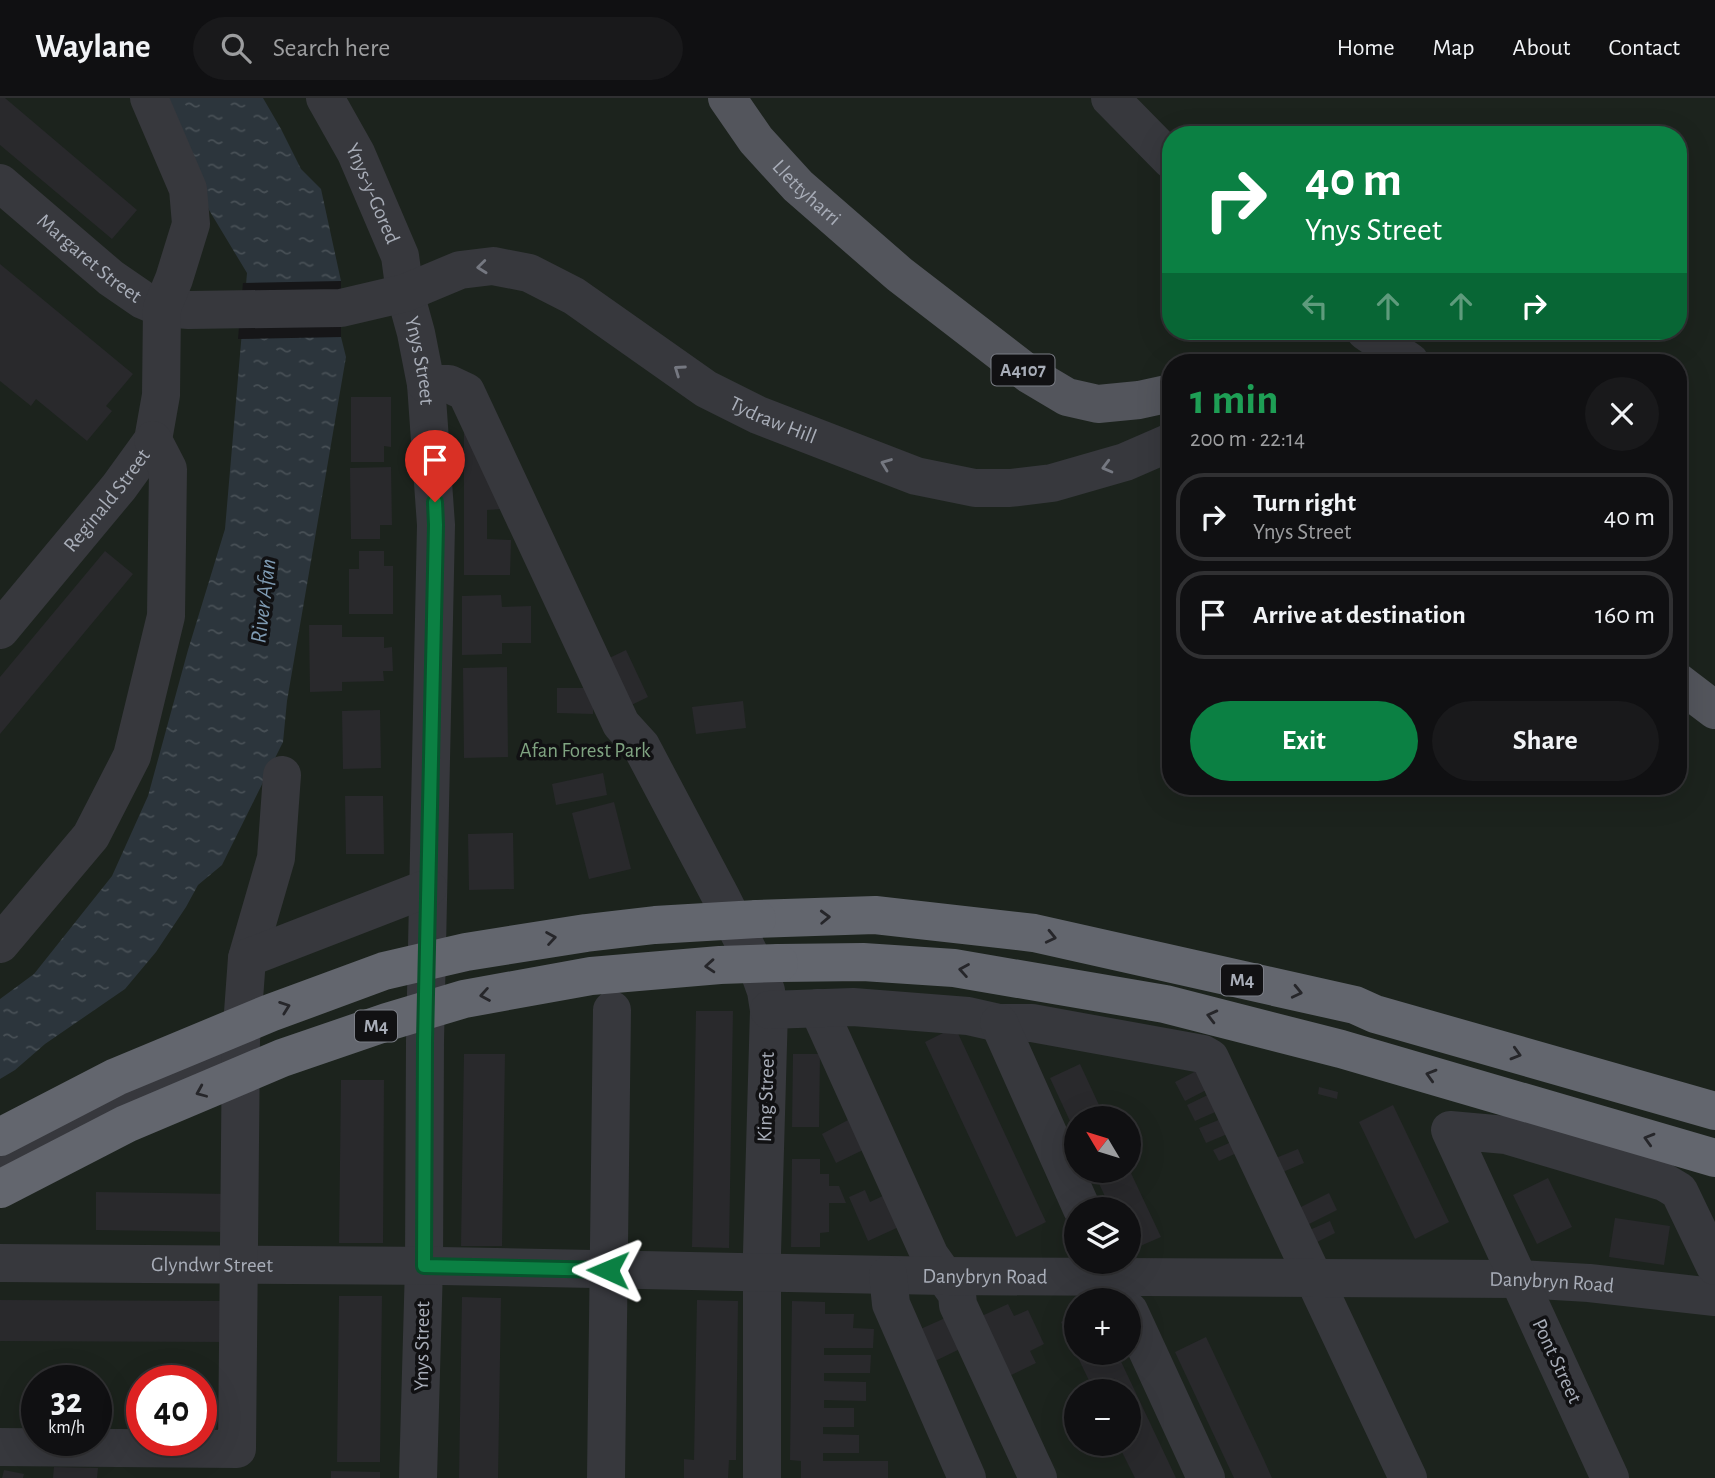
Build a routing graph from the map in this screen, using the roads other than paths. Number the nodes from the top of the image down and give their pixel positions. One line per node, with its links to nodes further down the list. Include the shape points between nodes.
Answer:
1 (149, 98): 8 (street, via 188,189 191,224 174,279)
2 (325, 98): 7 (street, Ynys-y-Gored, via 356,153 391,233 400,256)
3 (727, 98): 12 (main road, Llettyharri / A4107, via 756,140 798,186 899,274 1030,375 1067,397 1098,404)
4 (1110, 98): 5 (street)
5 (1162, 151)
6 (0, 183): 8 (street, Margaret Street, via 111,278 143,300)
7 (405, 293): 8 (street, Tydraw Hill, via 341,308); 11 (street, Ynys Street); 14 (street, Tydraw Hill, one-way to 7, via 1125,463 1052,483 975,488 916,476 758,415 706,389 574,296 529,273 493,266 460,270)
8 (176, 309): 13 (street, Reginald Street)
9 (1378, 340): 10 (street)
10 (1398, 354)
11 (426, 384): 19 (street, Ynys Street, via 436,525); 24 (street, King Street, via 449,384 466,392 621,724 641,746 761,977)
12 (1162, 395)
13 (153, 440): 15 (street, Reginald Street); 20 (street, via 169,469 166,615 132,756 91,836)
14 (1162, 446)
15 (0, 630)
16 (1687, 678): 17 (street)
17 (1698, 697)
18 (282, 775): 21 (street, via 276,858)
19 (428, 888): 21 (street); 35 (street, Ynys Street)
20 (0, 944)
21 (247, 958): 26 (street)
22 (818, 1008): 24 (street); 25 (street, via 968,1016); 40 (street, via 930,1256)
23 (612, 1010): 37 (street)
24 (769, 1010): 38 (street, King Street)
25 (999, 1023): 32 (street); 41 (street, via 1032,1023 1210,1058)
26 (241, 1040): 30 (street); 34 (street)
27 (1715, 1111): 28 (highway, M4, one-way to 27, bridge, via 116,1077 384,971 466,952 655,925 875,915 1034,933 1354,1005)
28 (0, 1137)
29 (1715, 1158): 31 (highway, M4, one-way to 31, bridge, via 1340,1049 1165,1004 954,968 863,962 720,965 591,976 464,999 282,1058 126,1124)
30 (0, 1163)
31 (0, 1189)
32 (1077, 1197)
33 (0, 1263): 34 (street, Glyndwr Street)
34 (238, 1266): 35 (street, Glyndwr Street); 46 (street, via 237,1449)
35 (424, 1266): 37 (street, Danybryn Road); 47 (street, Ynys Street)
36 (1715, 1266): 42 (street, Pont Street, via 1679,1191 1664,1182 1506,1135 1450,1130)
37 (608, 1270): 38 (street, Danybryn Road); 48 (street)
38 (762, 1272): 39 (street, Danybryn Road); 49 (street, King Street)
39 (888, 1275): 40 (street, Danybryn Road); 50 (street, via 891,1304)
40 (944, 1276): 43 (street, Danybryn Road); 51 (street, via 957,1294 958,1305)
41 (1314, 1277): 42 (street, Danybryn Road); 43 (street, Danybryn Road); 53 (street)
42 (1518, 1279): 44 (street, Danybryn Road); 54 (street, Pont Street)
43 (1114, 1280)
44 (1715, 1297)
45 (1141, 1337): 52 (street)
46 (0, 1447)
47 (418, 1478)
48 (606, 1478)
49 (762, 1478)
50 (967, 1478)
51 (1038, 1478)
52 (1206, 1478)
53 (1408, 1478)
54 (1610, 1478)

